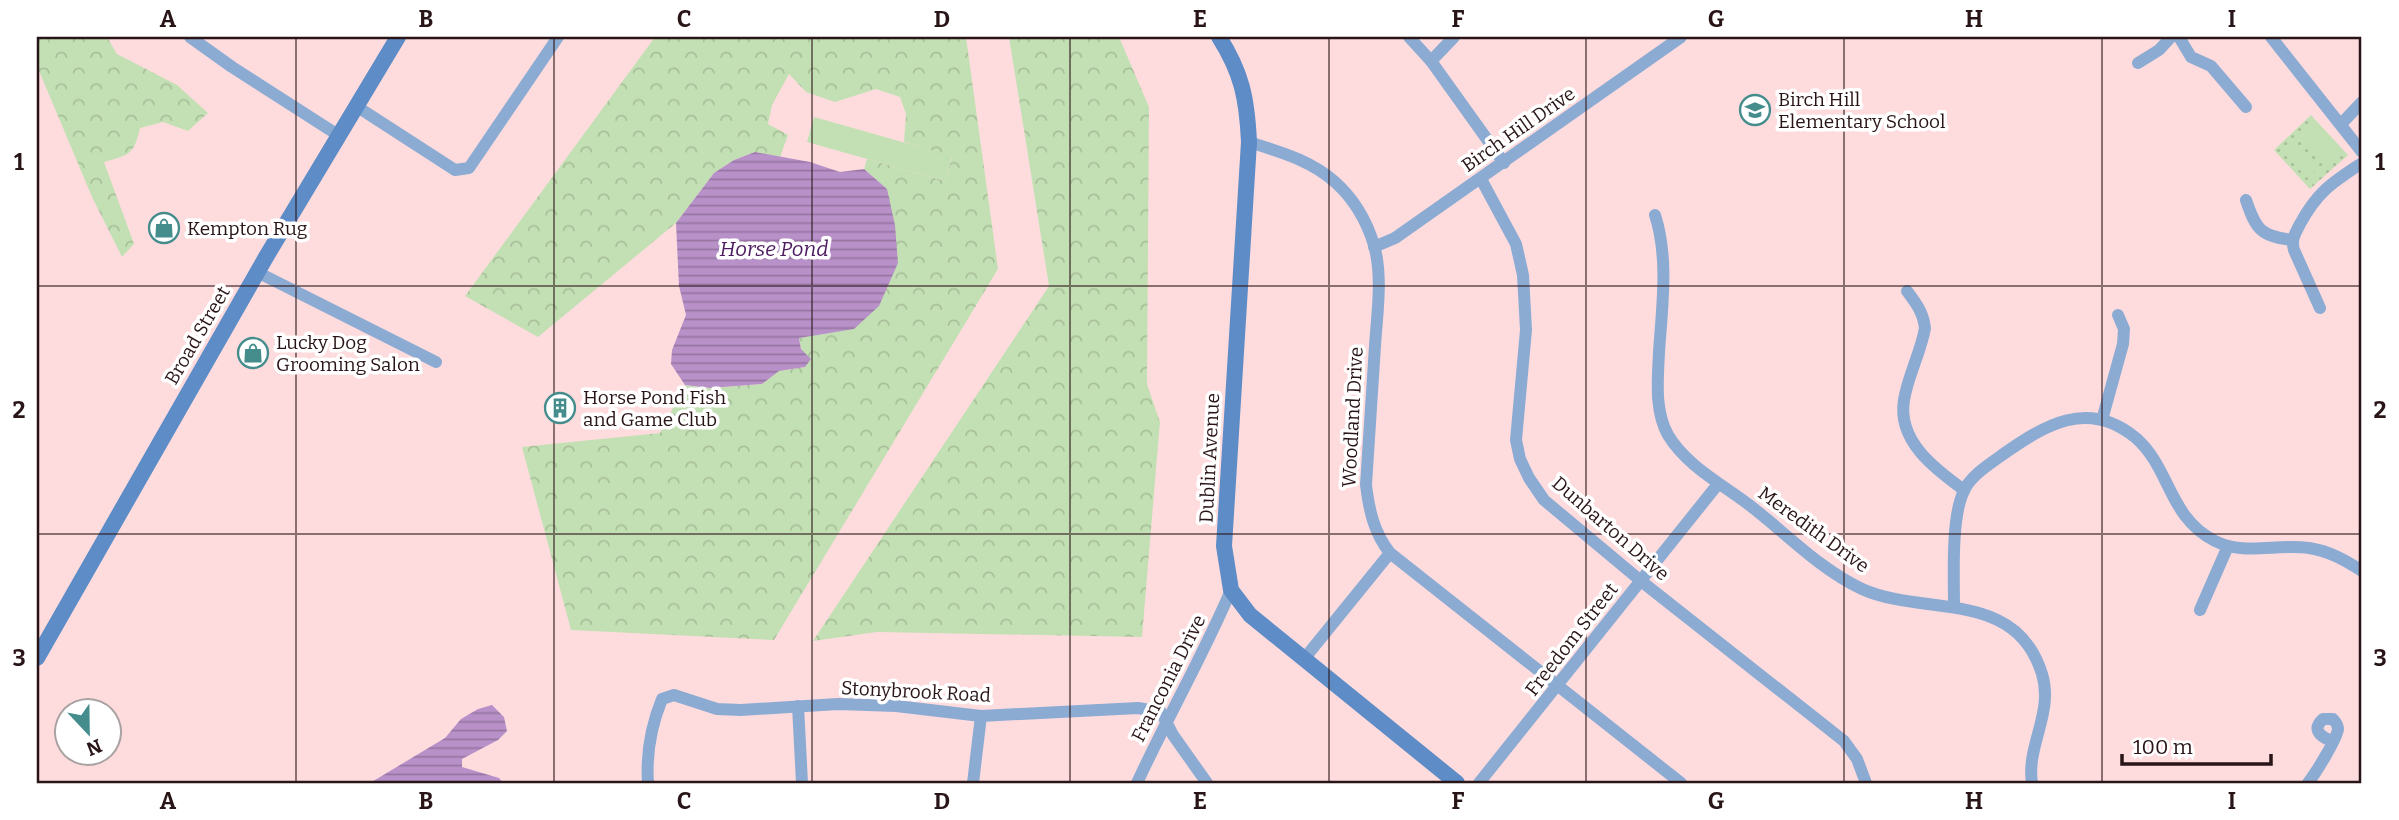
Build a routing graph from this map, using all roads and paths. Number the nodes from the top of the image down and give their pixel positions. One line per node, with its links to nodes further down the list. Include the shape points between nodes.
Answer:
1 (190, 37): 17 (street)
2 (398, 37): 14 (street, Broad Street)
3 (558, 37): 14 (street, via 469,168 455,170)
4 (1219, 37): 18 (street, Dublin Avenue, via 1245,92)
5 (1409, 37): 11 (street)
6 (1454, 37): 11 (street)
7 (1681, 37): 20 (street, Birch Hill Drive)
8 (2171, 37): 12 (street)
9 (2179, 37): 15 (street, via 2191,57 2211,66)
10 (2271, 37): 16 (street)
11 (1431, 61): 20 (street)
12 (2138, 63)
13 (2362, 102): 16 (street)
14 (356, 106): 17 (street, Broad Street)
15 (2246, 107)
16 (2342, 123): 19 (street)
17 (338, 135): 27 (street, Broad Street)
18 (1249, 142): 26 (street, Woodland Drive, via 1313,166 1337,184 1362,216); 39 (street, Dublin Avenue, via 1224,546)
19 (2362, 152)
20 (1504, 163): 22 (street, Birch Hill Drive)
21 (2362, 163): 25 (street, via 2319,193)
22 (1481, 179): 26 (street, Birch Hill Drive, via 1395,238); 38 (street, Dunbarton Drive, via 1516,244 1523,275 1526,330 1517,440 1520,460 1544,500)
23 (2246, 200): 25 (street, via 2259,230)
24 (1655, 215): 33 (street, Meredith Drive, via 1662,249 1658,378 1662,419 1677,447)
25 (2292, 240): 29 (street)
26 (1374, 247): 36 (street, Woodland Drive, via 1377,309 1366,485 1374,527)
27 (257, 272): 31 (street); 42 (street, Broad Street)
28 (1907, 291): 34 (street, via 1919,306 1925,328 1904,400 1908,434 1935,467)
29 (2320, 307)
30 (2118, 315): 32 (street, via 2124,329 2123,344)
31 (436, 362)
32 (2102, 419): 34 (street, via 2069,419 2043,428 1997,459); 35 (street, via 2144,446 2184,516 2203,534)
33 (1718, 484): 38 (street, Freedom Street); 40 (street, Meredith Drive, via 1850,583 1895,599)
34 (1964, 490): 40 (street, via 1954,547)
35 (2228, 546): 37 (street, via 2308,548 2337,556); 41 (street)
36 (1390, 553): 44 (street); 45 (street, Woodland Drive)
37 (2362, 571)
38 (1641, 581): 45 (street, Freedom Street); 58 (street, Dunbarton Drive, via 1844,741)
39 (1231, 590): 44 (street, Dublin Avenue, via 1250,615); 48 (street, Franconia Drive, via 1209,642)
40 (1954, 607): 59 (street, Meredith Drive, via 1981,611 2018,634 2042,673 2046,703 2031,768)
41 (2200, 610)
42 (41, 640): 43 (street, Broad Street)
43 (37, 658)
44 (1304, 659): 55 (street, Dublin Avenue)
45 (1558, 686): 56 (street, Freedom Street); 57 (street, Woodland Drive)
46 (798, 706): 47 (street, Stonybrook Road, via 896,706); 50 (street, Stonybrook Road, via 717,709 674,695 662,699 650,737); 51 (street)
47 (981, 716): 48 (street, Stonybrook Road, via 1138,708 1161,712); 52 (street)
48 (1166, 720): 53 (street, Franconia Drive); 54 (street)
49 (2332, 741): 60 (street)
50 (648, 783)
51 (802, 783)
52 (973, 783)
53 (1137, 783)
54 (1207, 783)
55 (1457, 783)
56 (1479, 783)
57 (1681, 783)
58 (1866, 783)
59 (2032, 783)
60 (2308, 783)

